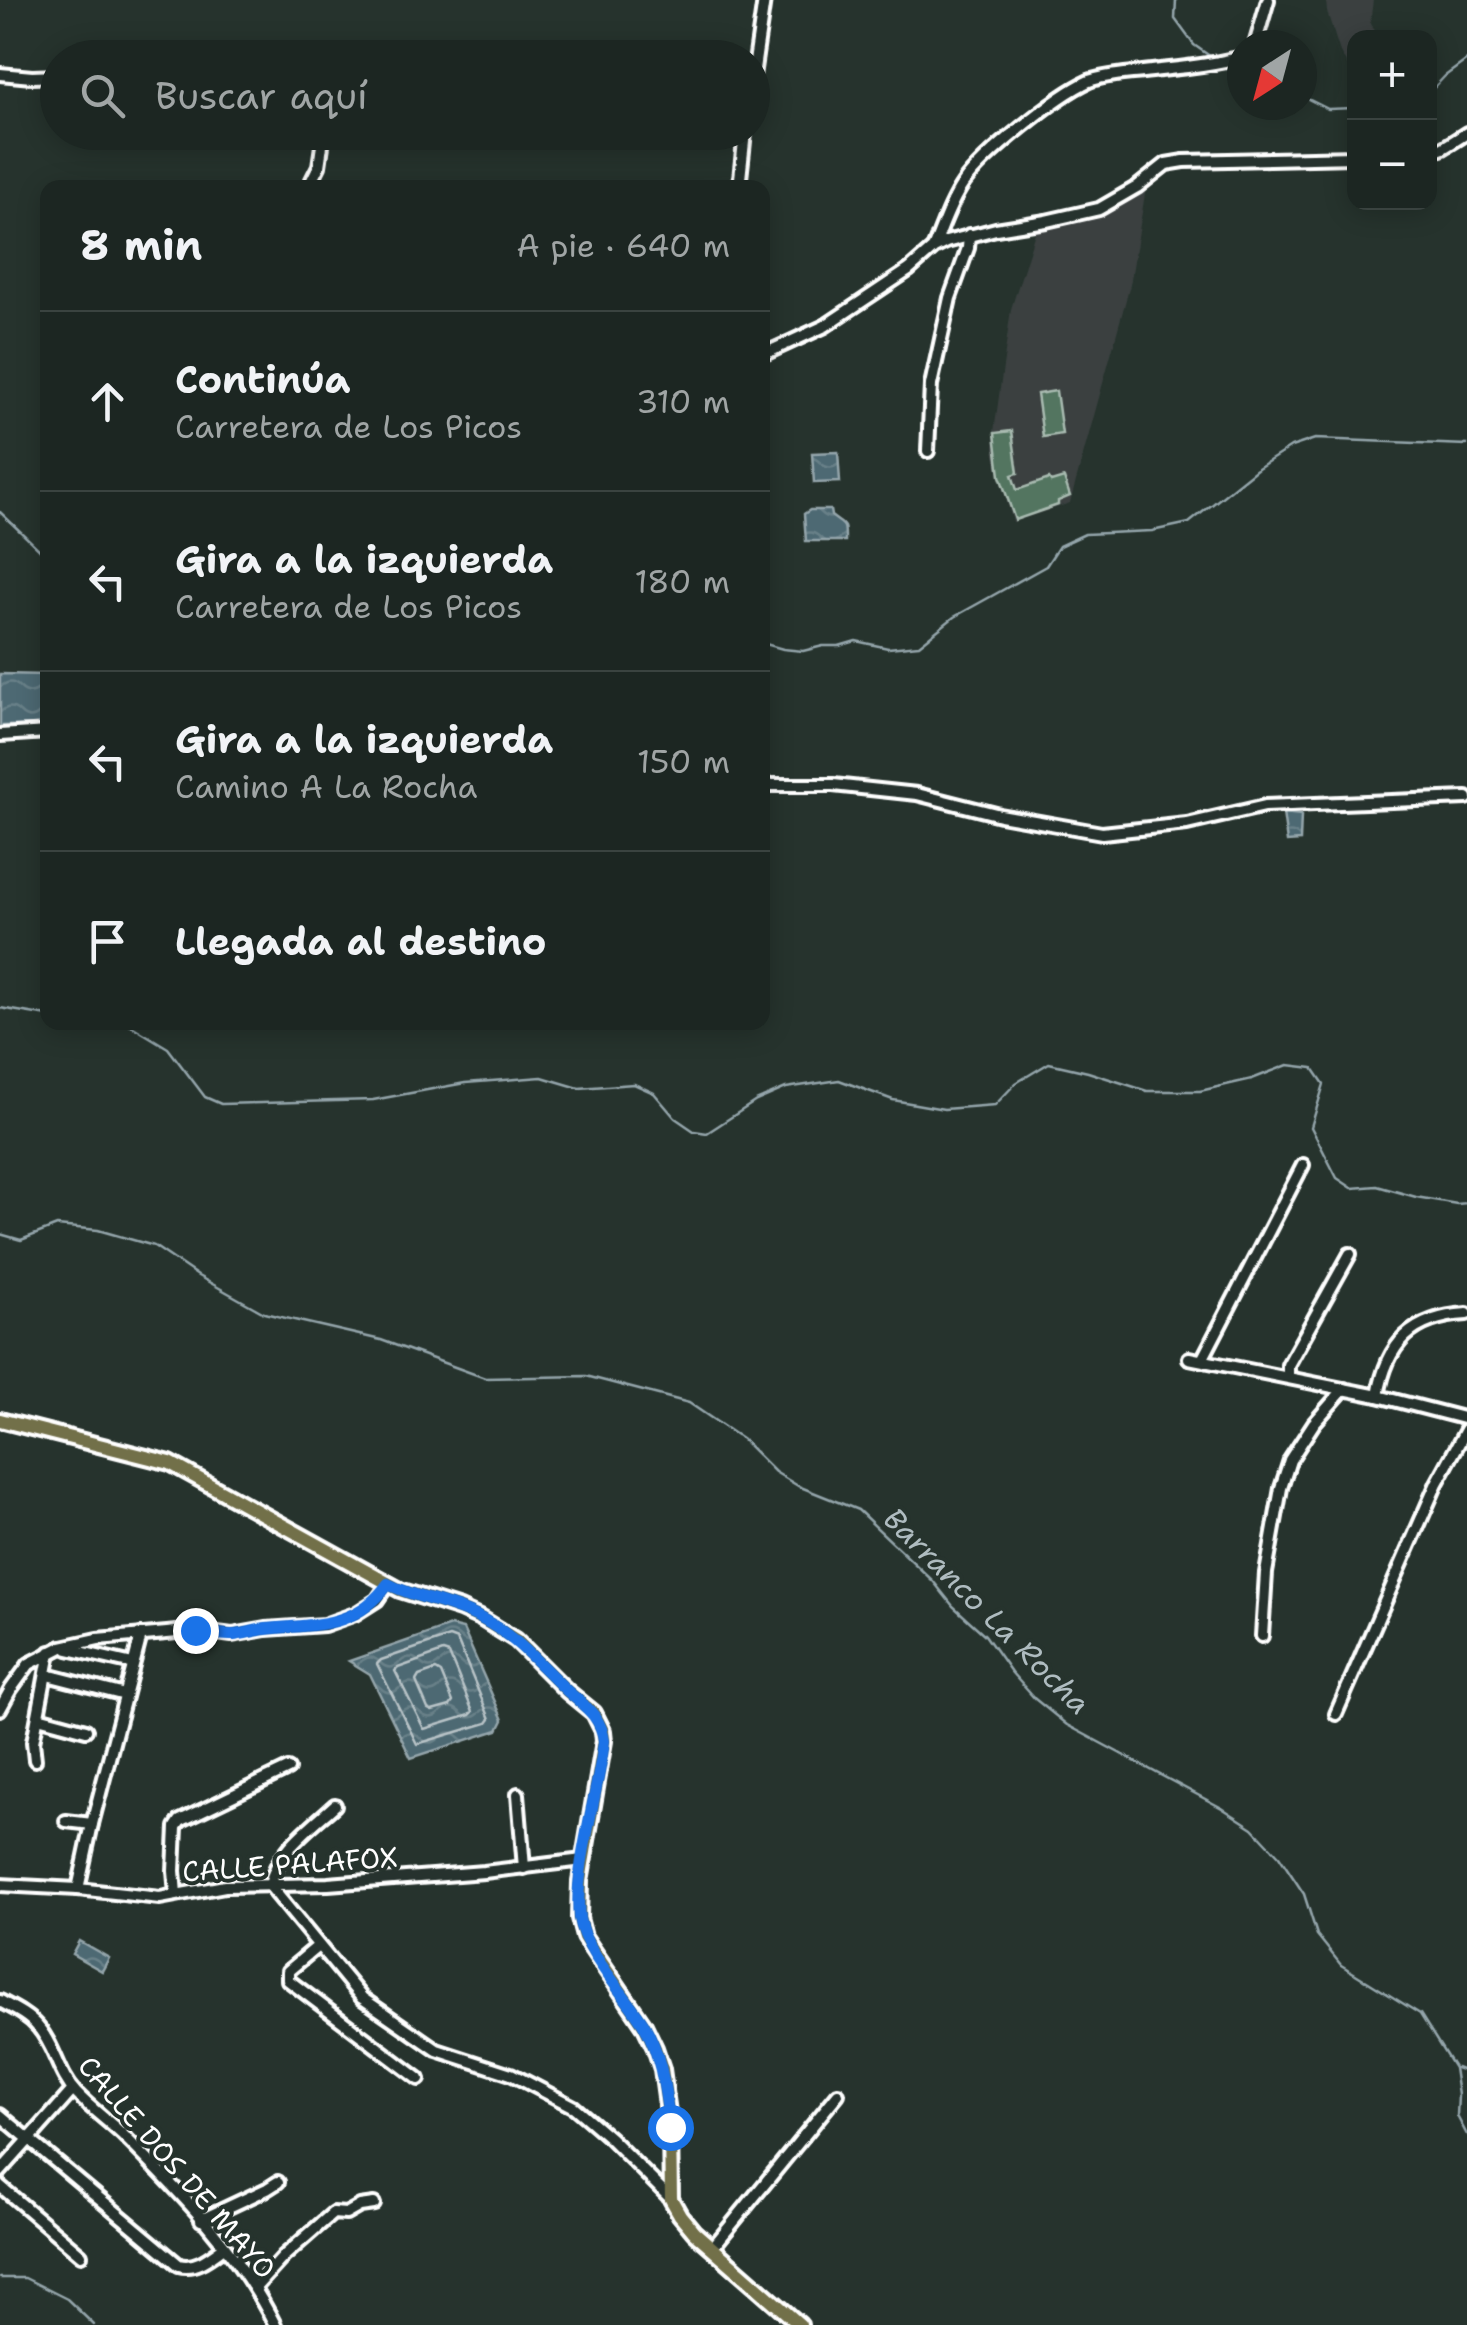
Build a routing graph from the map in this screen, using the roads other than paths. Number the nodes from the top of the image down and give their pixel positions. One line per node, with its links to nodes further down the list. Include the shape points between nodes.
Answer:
1 (764, 0): 4 (street)
2 (1268, 0): 3 (street)
3 (1259, 30)
4 (758, 40)
5 (1227, 60): 16 (street, via 1104,78 1070,93 976,167)
6 (0, 74): 7 (street)
7 (40, 77)
8 (1467, 133): 11 (street)
9 (321, 150): 13 (street)
10 (743, 150): 14 (street)
11 (1437, 150)
12 (1347, 157): 15 (street, via 1166,164 1099,209)
13 (312, 180)
14 (740, 180)
15 (968, 235): 16 (street); 18 (street, via 931,385)
16 (934, 248): 17 (street, via 826,326)
17 (770, 351)
18 (928, 450)
19 (40, 732): 20 (street)
20 (0, 735)
21 (770, 785): 22 (street, via 917,794 1102,832 1187,824 1264,806)
22 (1467, 798)
23 (1303, 1165): 27 (street)
24 (1350, 1254): 28 (street, via 1288,1365)
25 (1467, 1314): 30 (street, via 1426,1322 1406,1334 1382,1372)
26 (1189, 1358): 27 (street)
27 (1202, 1360): 28 (street)
28 (1288, 1377): 29 (street)
29 (1344, 1389): 30 (street); 36 (street, via 1290,1460 1266,1573)
30 (1378, 1396): 31 (street)
31 (1467, 1419)
32 (0, 1420): 34 (main road, via 170,1463)
33 (1467, 1428): 42 (street)
34 (388, 1584): 35 (street, via 377,1600 324,1624 232,1635); 51 (main road, via 498,1628 594,1714 604,1741)
35 (141, 1635): 37 (street); 38 (street)
36 (1262, 1636)
37 (56, 1650): 38 (street); 39 (street); 41 (street, via 29,1664)
38 (134, 1664): 40 (street)
39 (47, 1674): 40 (street); 43 (street)
40 (125, 1695): 50 (street)
41 (0, 1709)
42 (1336, 1714)
43 (38, 1717): 44 (street); 45 (street)
44 (86, 1730)
45 (35, 1760)
46 (288, 1769): 56 (street, via 180,1821)
47 (518, 1794): 52 (street)
48 (335, 1805): 54 (street, via 282,1856)
49 (66, 1821): 50 (street)
50 (92, 1824): 55 (street)
51 (583, 1860): 52 (street, CALLE PALAFOX); 67 (main road, via 584,1938 644,2025 662,2069)
52 (524, 1868): 54 (street, CALLE PALAFOX)
53 (0, 1884): 55 (street, CALLE PALAFOX)
54 (270, 1886): 56 (street, CALLE PALAFOX); 57 (street)
55 (78, 1889): 56 (street, CALLE PALAFOX)
56 (176, 1894)
57 (318, 1946): 59 (street, via 288,1971 288,1980); 67 (street, via 362,1998 437,2050 511,2074 574,2107)
58 (0, 2001): 60 (street, CALLE DOS DE MAYO, via 38,2027)
59 (419, 2079)
60 (74, 2090): 63 (street); 69 (street, CALLE DOS DE MAYO)
61 (838, 2094): 71 (street)
62 (0, 2115): 63 (street)
63 (29, 2139): 64 (street); 70 (street, via 179,2264 194,2266)
64 (0, 2172)
65 (278, 2182): 69 (street)
66 (0, 2186): 72 (street)
67 (671, 2199): 71 (main road)
68 (374, 2204): 73 (street, via 321,2221)
69 (201, 2220): 70 (street, CALLE DOS DE MAYO)
70 (224, 2246): 73 (street, CALLE DOS DE MAYO)
71 (713, 2248): 75 (main road)
72 (81, 2255)
73 (255, 2288): 74 (street, CALLE DOS DE MAYO)
74 (275, 2325)
75 (800, 2325)

